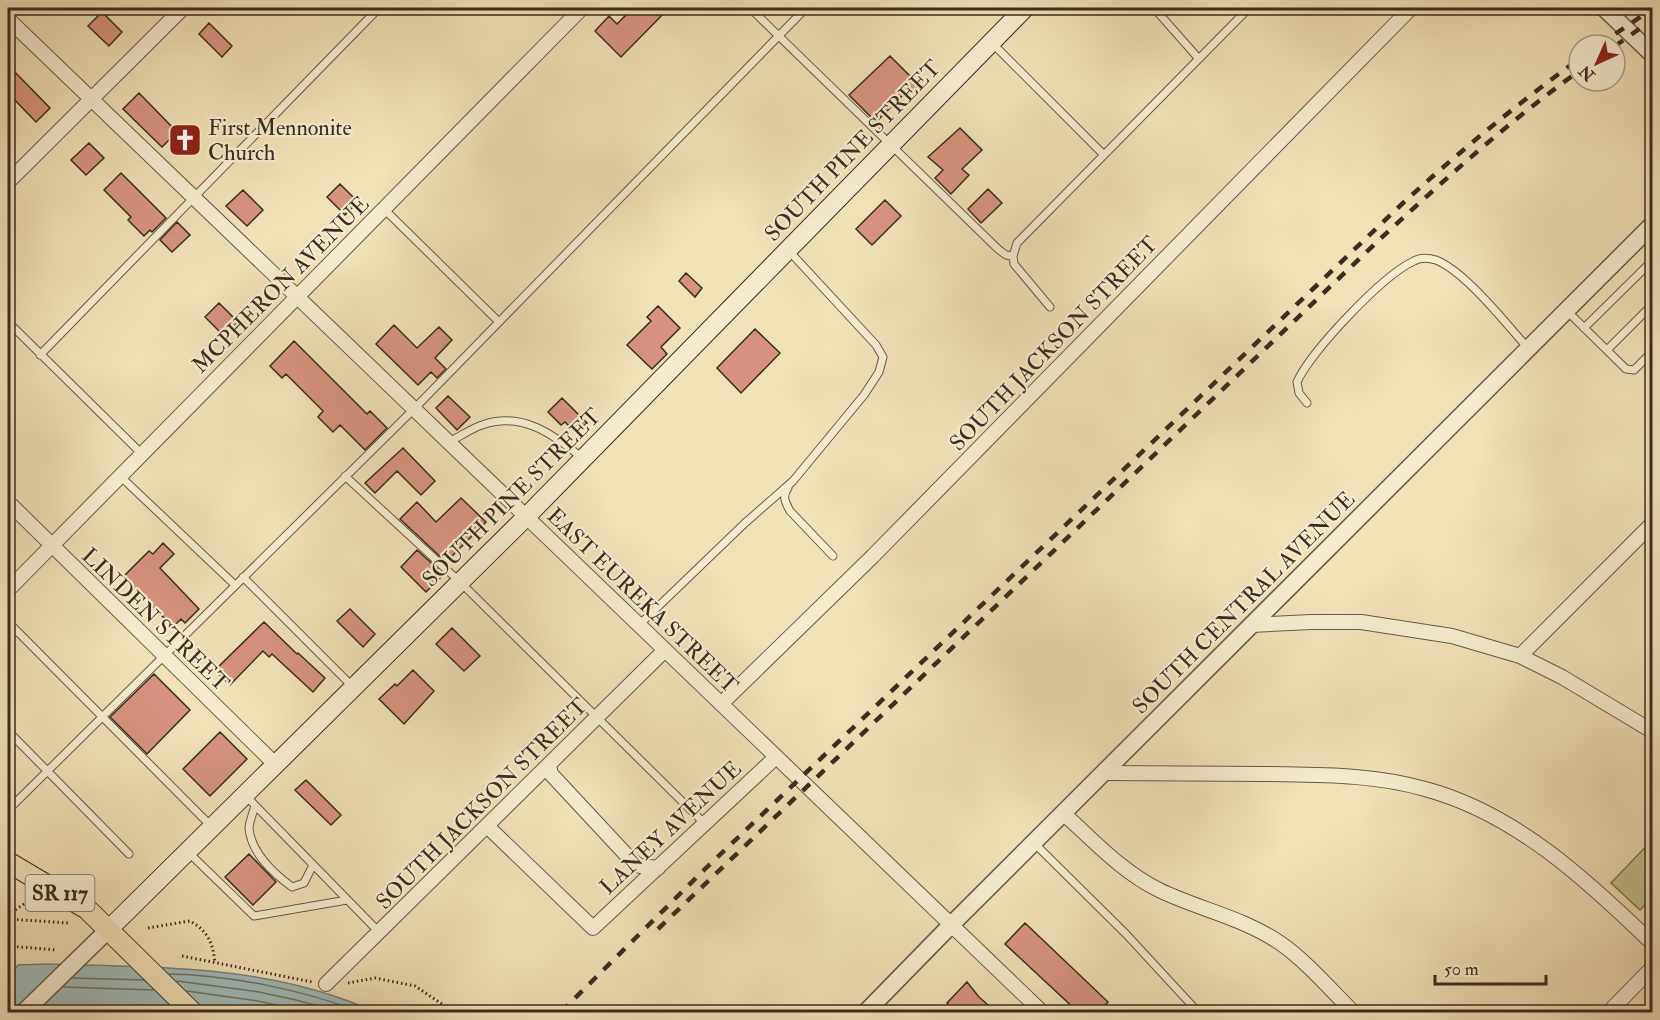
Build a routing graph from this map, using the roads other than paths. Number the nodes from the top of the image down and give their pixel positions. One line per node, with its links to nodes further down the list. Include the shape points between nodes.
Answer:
1 (183, 8): 16 (street)
2 (379, 8): 20 (lane)
3 (582, 8): 21 (street, MCPHERON AVENUE)
4 (750, 8): 12 (lane)
5 (806, 8): 12 (lane)
6 (1025, 8): 13 (main road, SOUTH PINE STREET)
7 (1154, 8): 15 (lane)
8 (1249, 8): 15 (lane)
9 (1411, 8): 61 (street, SOUTH JACKSON STREET, via 873,556)
10 (1604, 8): 14 (street)
11 (8, 19): 16 (street, EAST EUREKA STREET)
12 (779, 35): 17 (lane); 31 (lane)
13 (991, 42): 17 (main road, SOUTH PINE STREET); 18 (lane)
14 (1653, 54)
15 (1199, 58): 18 (lane)
16 (91, 99): 19 (street); 20 (street, EAST EUREKA STREET)
17 (891, 144): 23 (main road, SOUTH PINE STREET); 24 (lane, via 998,249)
18 (1104, 155): 24 (lane, via 1017,243)
19 (8, 182)
20 (194, 198): 26 (street, EAST EUREKA STREET); 36 (lane)
21 (384, 209): 26 (street, MCPHERON AVENUE); 31 (lane)
22 (1652, 225): 29 (street, SOUTH CENTRAL AVENUE)
23 (788, 249): 41 (main road, SOUTH PINE STREET); 44 (lane, via 883,357 879,372 864,395)
24 (1013, 256): 28 (lane, via 1014,264)
25 (1653, 261): 32 (lane)
26 (297, 297): 38 (street, EAST EUREKA STREET); 40 (street, MCPHERON AVENUE)
27 (1653, 305): 34 (lane)
28 (1050, 307)
29 (1567, 311): 32 (lane); 33 (street, SOUTH CENTRAL AVENUE)
30 (8, 322): 36 (lane)
31 (499, 322): 38 (lane)
32 (1584, 328): 34 (lane)
33 (1529, 349): 37 (lane, via 1462,279 1448,267 1426,258 1391,276 1315,352 1297,382 1299,393); 56 (street, SOUTH CENTRAL AVENUE)
34 (1607, 350): 35 (lane, via 1626,369 1634,370)
35 (1653, 352)
36 (40, 355): 40 (lane)
37 (1307, 402)
38 (414, 409): 39 (street, EAST EUREKA STREET); 43 (lane)
39 (448, 442): 41 (lane, via 482,425 518,422 546,431); 46 (street, EAST EUREKA STREET)
40 (142, 454): 42 (street, MCPHERON AVENUE)
41 (583, 459): 46 (main road, SOUTH PINE STREET)
42 (120, 476): 48 (street, MCPHERON AVENUE); 52 (lane)
43 (345, 476): 50 (lane); 51 (lane)
44 (793, 481): 49 (lane, via 784,493 785,502); 55 (lane)
45 (8, 502): 48 (street, LINDEN STREET)
46 (526, 517): 51 (main road, SOUTH PINE STREET); 55 (street, EAST EUREKA STREET)
47 (1653, 524): 59 (street)
48 (52, 546): 53 (street, MCPHERON AVENUE); 58 (street, LINDEN STREET)
49 (833, 556)
50 (243, 577): 52 (lane); 60 (lane)
51 (460, 582): 60 (main road, SOUTH PINE STREET); 63 (lane)
52 (235, 585): 58 (lane)
53 (8, 590)
54 (8, 622): 62 (lane)
55 (639, 625): 57 (street, EAST EUREKA STREET)
56 (1251, 626): 59 (street, via 1361,622 1452,636); 70 (street, SOUTH CENTRAL AVENUE)
57 (665, 650): 61 (street, EAST EUREKA STREET); 63 (street, SOUTH JACKSON STREET)
58 (164, 655): 62 (lane); 67 (street, LINDEN STREET)
59 (1520, 656): 65 (street)
60 (354, 688): 67 (main road, SOUTH PINE STREET)
61 (721, 704): 66 (street, EAST EUREKA STREET)
62 (102, 716): 69 (lane); 75 (lane)
63 (597, 718): 68 (street, SOUTH JACKSON STREET); 74 (lane)
64 (8, 731): 69 (lane)
65 (1653, 731)
66 (776, 757): 74 (street, LANEY AVENUE); 84 (street, EAST EUREKA STREET)
67 (276, 765): 71 (main road, SOUTH PINE STREET)
68 (549, 766): 76 (street, SOUTH JACKSON STREET); 82 (street, via 551,774 632,861)
69 (46, 771): 72 (lane); 79 (lane)
70 (1103, 773): 73 (street, SOUTH CENTRAL AVENUE); 87 (street, via 1337,775 1425,789 1475,808 1528,838 1600,893)
71 (250, 800): 75 (main road, SOUTH PINE STREET); 81 (lane); 81 (lane, via 249,827 255,850 280,878 292,887 304,883)
72 (8, 810)
73 (1063, 813): 77 (street, SOUTH CENTRAL AVENUE); 95 (street, via 1113,859 1156,888 1279,942)
74 (705, 824): 82 (street, LANEY AVENUE)
75 (212, 827): 78 (main road, SOUTH PINE STREET)
76 (488, 827): 82 (street, LANEY AVENUE, via 593,928); 86 (street, SOUTH JACKSON STREET)
77 (1033, 842): 84 (street, SOUTH CENTRAL AVENUE); 94 (lane)
78 (188, 852): 83 (lane, via 254,916); 85 (main road, SOUTH PINE STREET)
79 (129, 854)
80 (8, 862): 85 (main road, SR 117, via 87,909)
81 (313, 865): 83 (lane)
82 (658, 868)
83 (347, 900): 86 (lane)
84 (951, 925): 92 (street, SOUTH CENTRAL AVENUE); 93 (street, EAST EUREKA STREET)
85 (108, 930): 90 (street, SOUTH PINE STREET); 91 (main road)
86 (379, 932): 89 (street, SOUTH JACKSON STREET)
87 (1653, 943)
88 (1653, 969): 96 (street)
89 (326, 984)
90 (24, 1012)
91 (192, 1012)
92 (868, 1012)
93 (1042, 1012)
94 (1198, 1012)
95 (1353, 1012)
96 (1609, 1012)

